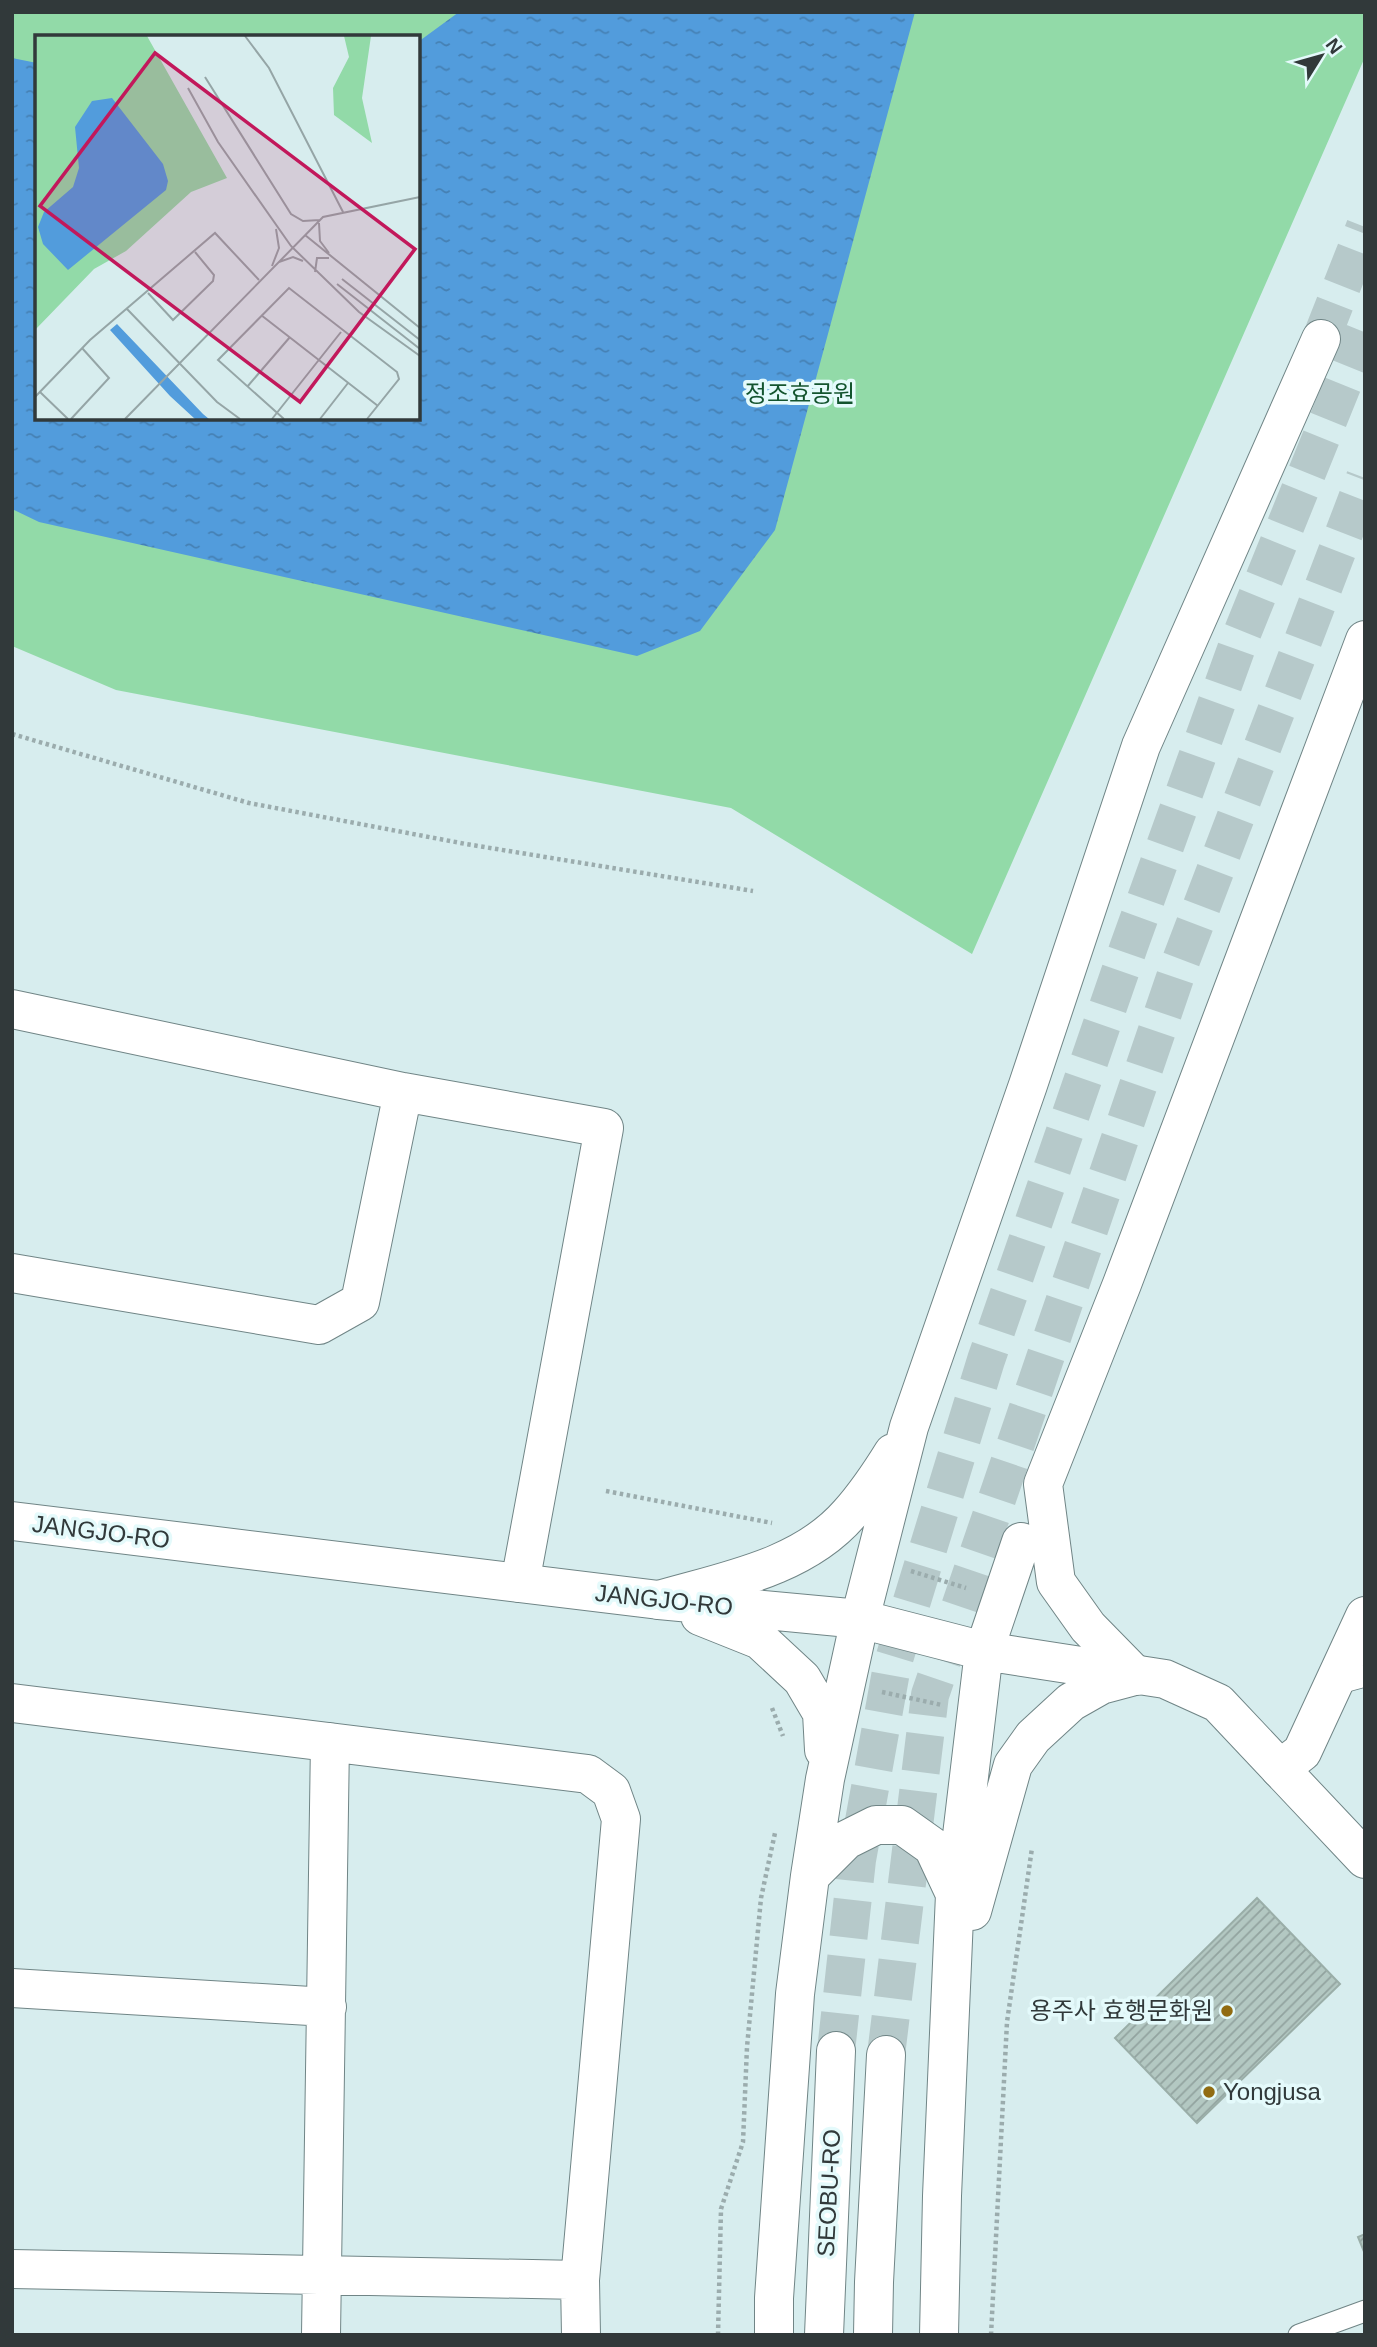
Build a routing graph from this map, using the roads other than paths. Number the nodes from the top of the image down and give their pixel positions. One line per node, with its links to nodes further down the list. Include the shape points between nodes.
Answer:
1 (1321, 339): 6 (street, via 1141,746)
2 (1365, 640): 7 (street)
3 (12, 1009): 4 (street)
4 (403, 1092): 5 (street, via 360,1302 319,1325); 9 (street, via 604,1128)
5 (12, 1273)
6 (909, 1427): 10 (street, via 870,1487 823,1537 757,1572); 12 (street)
7 (1043, 1484): 13 (street); 14 (street, via 1056,1582 1088,1627)
8 (12, 1521): 9 (street, JANGJO-RO)
9 (520, 1583): 10 (street, JANGJO-RO)
10 (659, 1600): 12 (street, JANGJO-RO); 19 (street, via 760,1640 802,1679 822,1713)
11 (1365, 1616): 15 (street)
12 (860, 1619): 13 (street, JANGJO-RO); 19 (street)
13 (984, 1651): 14 (street, JANGJO-RO); 22 (street)
14 (1136, 1676): 18 (street, JANGJO-RO, via 1165,1679 1218,1703); 24 (street, via 1101,1685 1071,1702 1032,1737 1013,1765)
15 (1349, 1681): 18 (street, via 1302,1752)
16 (12, 1703): 17 (street)
17 (330, 1742): 25 (street); 30 (street, via 588,1774 611,1791 621,1819)
18 (1280, 1769): 20 (street, JANGJO-RO)
19 (825, 1779): 21 (street)
20 (1365, 1859)
21 (810, 1876): 22 (street, via 846,1840 876,1825 902,1825 933,1847); 34 (street, via 795,1994)
22 (955, 1894): 24 (street)
23 (12, 1987): 25 (street)
24 (949, 1994): 37 (street)
25 (327, 2007): 29 (street)
26 (836, 2051): 35 (street, SEOBU-RO)
27 (886, 2055): 36 (street, SEOBU-RO)
28 (12, 2269): 29 (street)
29 (322, 2276): 30 (street); 32 (street)
30 (580, 2280): 33 (street)
31 (1365, 2311): 38 (lane)
32 (321, 2335)
33 (581, 2335)
34 (774, 2335)
35 (824, 2335)
36 (873, 2335)
37 (939, 2335)
38 (1300, 2335)

